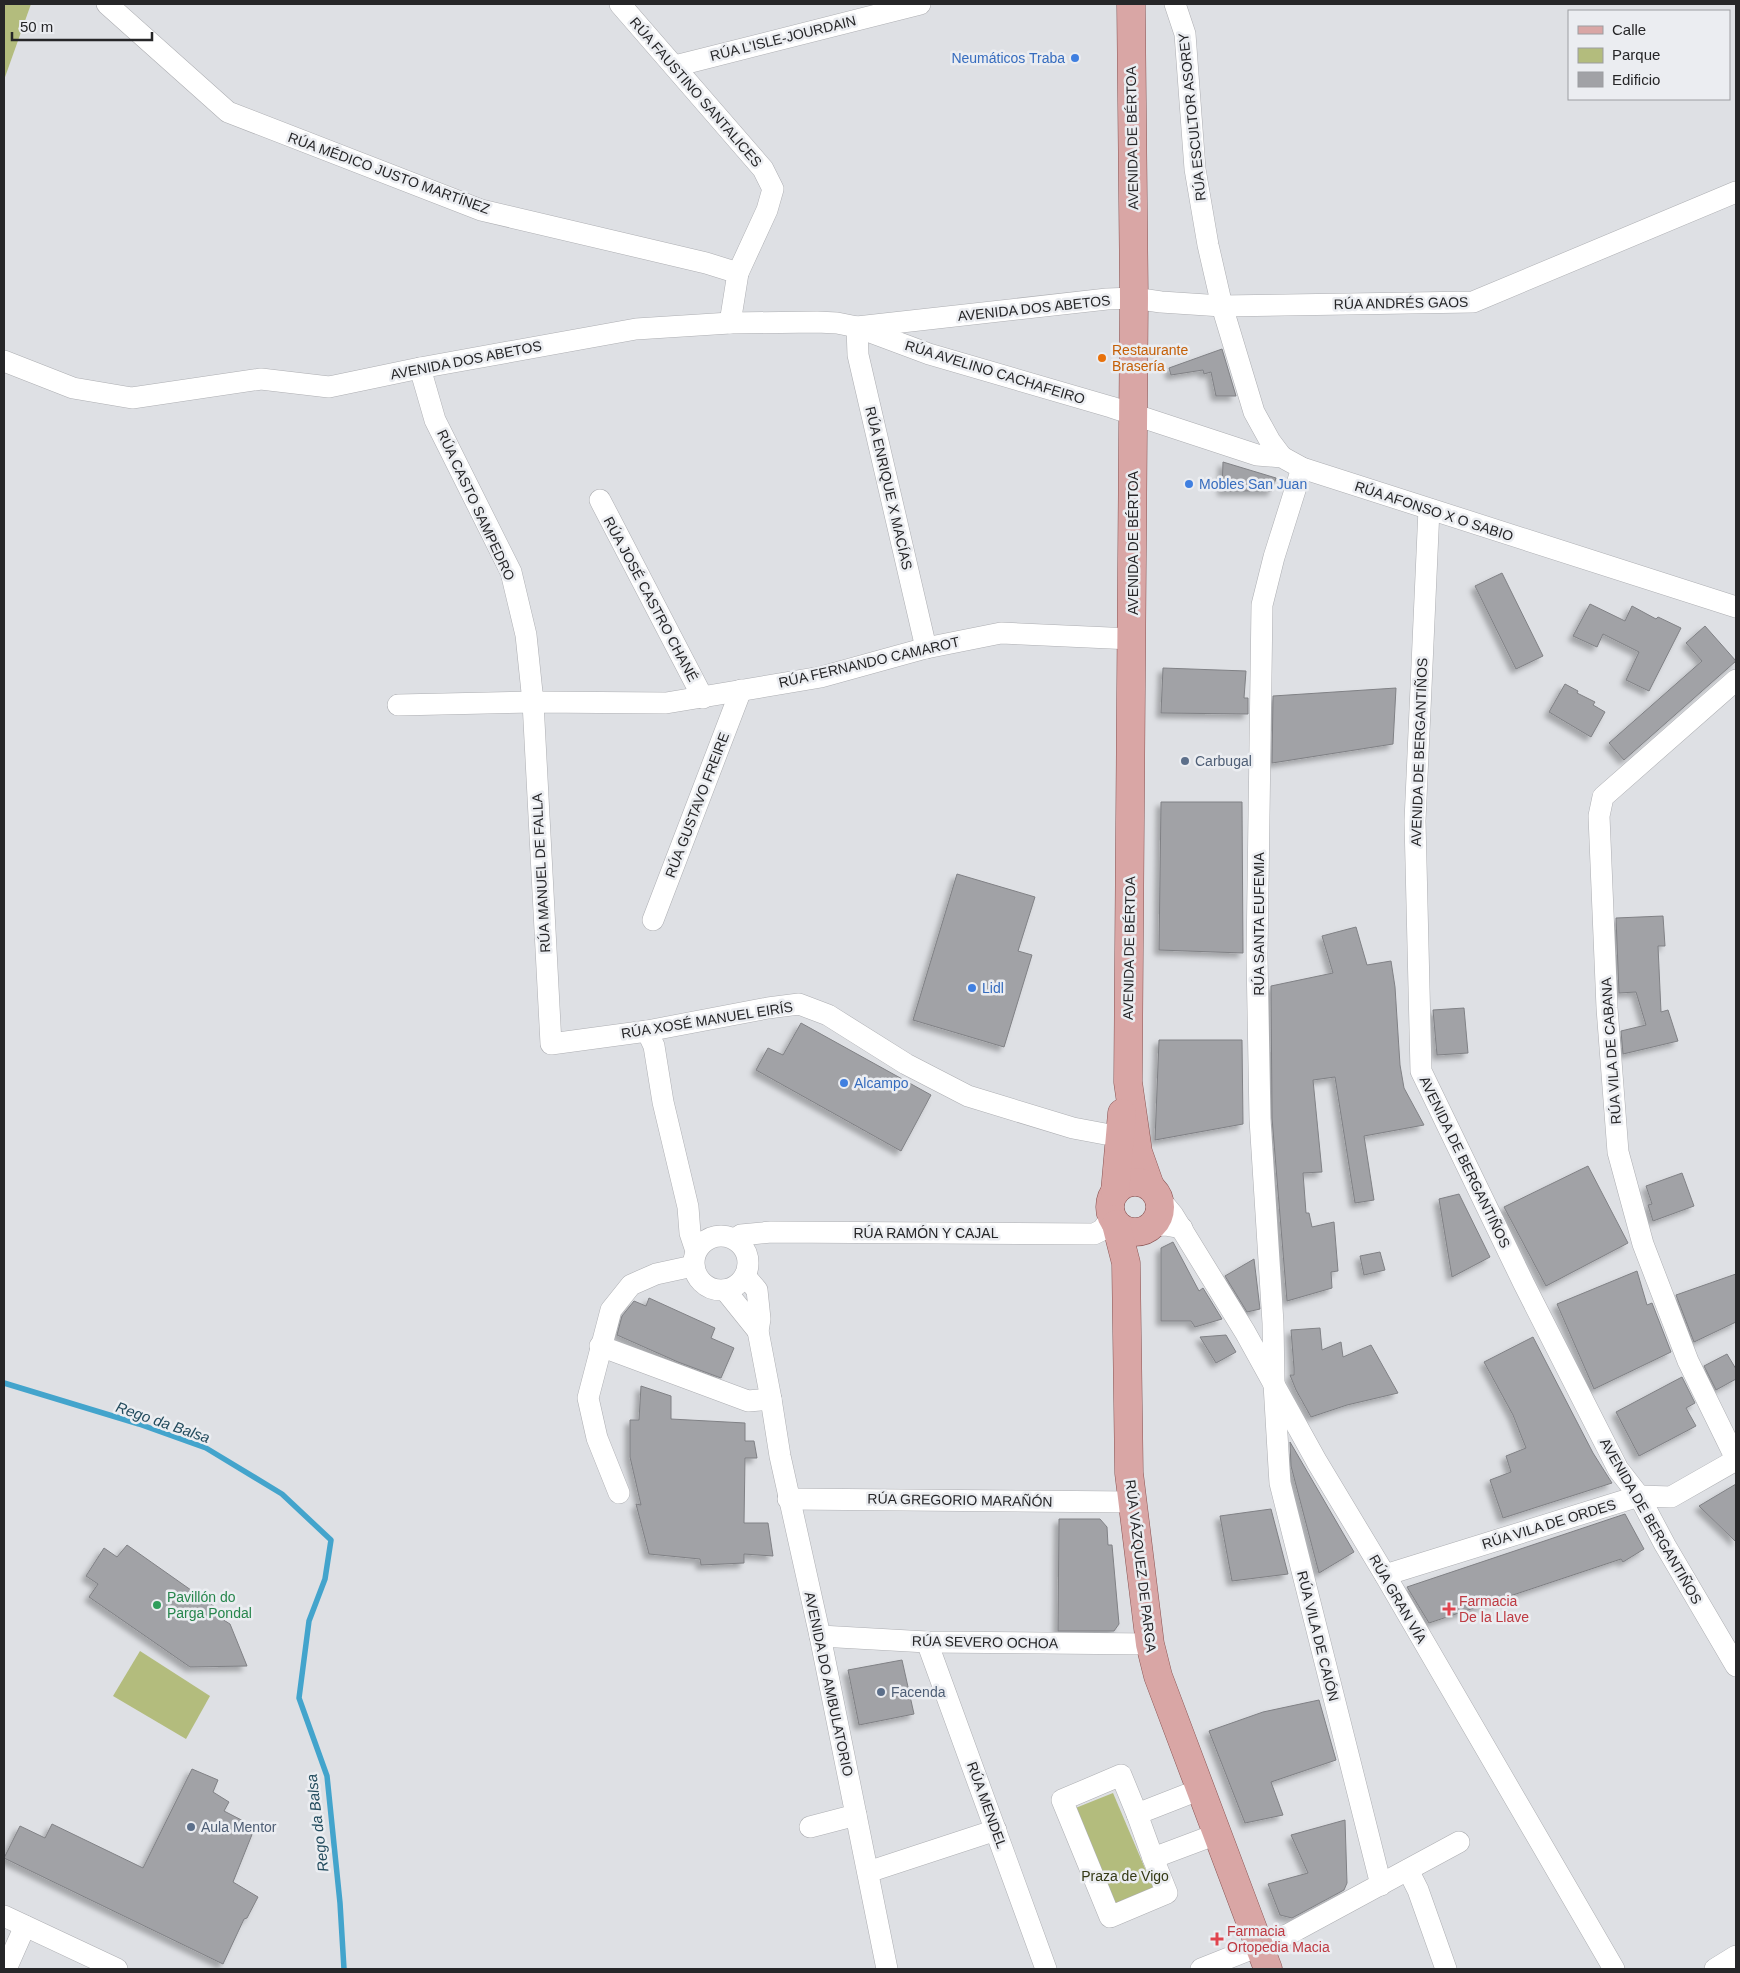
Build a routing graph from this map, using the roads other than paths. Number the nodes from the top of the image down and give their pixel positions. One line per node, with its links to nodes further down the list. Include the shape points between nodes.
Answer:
1 (108, 4): 8 (street, RÚA MÉDICO JUSTO MARTÍNEZ, via 228,112 481,210)
2 (620, 4): 6 (street, RÚA FAUSTINO SANTALICES)
3 (920, 4): 6 (street, RÚA L'ISLE-JOURDAIN)
4 (1131, 4): 9 (main road, AVENIDA DE BÉRTOA)
5 (1175, 4): 10 (street, RÚA ESCULTOR ASOREY, via 1185,34 1195,169)
6 (675, 66): 8 (street, RÚA FAUSTINO SANTALICES, via 763,169 773,189 767,210)
7 (1736, 192): 10 (street, RÚA ANDRÉS GAOS, via 1473,302)
8 (738, 273): 12 (street, RÚA FAUSTINO SANTALICES)
9 (1134, 298): 10 (street, RÚA ANDRÉS GAOS); 11 (street, AVENIDA DOS ABETOS); 17 (main road, AVENIDA DE BÉRTOA)
10 (1222, 306): 18 (street, RÚA ESCULTOR ASOREY, via 1254,412)
11 (935, 320): 13 (street, AVENIDA DOS ABETOS); 14 (street, via 927,334)
12 (730, 323): 13 (street, AVENIDA DOS ABETOS, via 817,322); 16 (street, AVENIDA DOS ABETOS, via 636,329)
13 (857, 327): 14 (street, RÚA AVELINO CACHAFEIRO); 24 (street, RÚA ENRIQUE X MACÍAS, via 858,355)
14 (929, 354): 17 (street, RÚA AVELINO CACHAFEIRO)
15 (4, 361): 16 (street, AVENIDA DOS ABETOS, via 73,388 132,398 261,379 329,387)
16 (420, 368): 28 (street, RÚA CASTO SAMPEDRO, via 436,420 511,572 526,635)
17 (1134, 415): 18 (street, RÚA AFONSO X O SABIO, via 1257,455); 23 (main road, AVENIDA DE BÉRTOA)
18 (1282, 457): 19 (street, RÚA AFONSO X O SABIO)
19 (1302, 468): 21 (street, RÚA AFONSO X O SABIO); 48 (street, RÚA SANTA EUFEMIA, via 1262,605 1258,956 1260,1119)
20 (600, 500): 27 (street, RÚA JOSÉ CASTRO CHANÉ)
21 (1429, 509): 22 (street, RÚA AFONSO X O SABIO); 52 (street, AVENIDA DE BERGANTIÑOS, via 1415,821 1421,1071 1614,1460)
22 (1736, 607)
23 (1132, 638): 24 (street, RÚA FERNANDO CAMAROT, via 1001,633); 33 (main road, AVENIDA DE BÉRTOA)
24 (926, 648): 26 (street, RÚA FERNANDO CAMAROT, via 821,676)
25 (1736, 680): 50 (street, RÚA VILA DE CABANA, via 1603,797 1599,816 1607,1008 1618,1152 1643,1244 1685,1352)
26 (741, 690): 27 (street, RÚA FERNANDO CAMAROT); 30 (street, RÚA GUSTAVO FREIRE)
27 (703, 698): 28 (street, RÚA FERNANDO CAMAROT, via 666,703)
28 (533, 702): 29 (street, RÚA FERNANDO CAMAROT); 32 (street, RÚA MANUEL DE FALLA)
29 (398, 705)
30 (653, 920)
31 (647, 1031): 32 (street, RÚA XOSÉ MANUEL EIRÍS); 34 (street, RÚA XOSÉ MANUEL EIRÍS, via 799,1004 828,1015 906,1064 963,1094 1073,1128); 37 (street, via 654,1046 663,1102)
32 (551, 1044)
33 (1125, 1094): 34 (street); 35 (main road, AVENIDA DE BÉRTOA); 36 (main road, AVENIDA DE BÉRTOA, via 1138,1152)
34 (1105, 1134): 35 (street)
35 (1117, 1163): 38 (main road, AVENIDA DE BÉRTOA)
36 (1154, 1192): 38 (main road, via 1143,1183 1128,1183); 39 (main road, via 1160,1212); 40 (street, RÚA GRAN VÍA)
37 (688, 1207): 41 (street, via 704,1229); 42 (street)
38 (1114, 1211): 39 (main road, via 1123,1230 1132,1232); 41 (street, RÚA RAMÓN Y CAJAL, via 1102,1230 1094,1234 771,1232); 43 (main road, RÚA VÁZQUEZ DE PARGA)
39 (1150, 1228): 40 (street, via 1166,1225); 43 (main road)
40 (1182, 1228): 48 (street, RÚA GRAN VÍA)
41 (725, 1237): 42 (street, via 703,1243); 44 (street, via 746,1252 748,1268)
42 (695, 1258): 45 (street, via 696,1274 708,1287); 47 (street, via 631,1285 611,1310)
43 (1126, 1263): 54 (main road, RÚA VÁZQUEZ DE PARGA)
44 (745, 1276): 45 (street, via 740,1283); 46 (street, AVENIDA DO AMBULATORIO, via 757,1290)
45 (725, 1290): 46 (street, AVENIDA DO AMBULATORIO)
46 (758, 1331): 49 (street, AVENIDA DO AMBULATORIO)
47 (600, 1346): 49 (street, via 748,1400); 51 (street, via 588,1398 597,1438)
48 (1274, 1384): 55 (street, RÚA GRAN VÍA); 70 (street, RÚA VILA DE CAIÓN, via 1280,1483)
49 (771, 1399): 53 (street, AVENIDA DO AMBULATORIO)
50 (1736, 1460): 52 (street, RÚA VILA DE ORDES, via 1670,1497)
51 (619, 1493)
52 (1639, 1496): 55 (street, RÚA VILA DE ORDES); 59 (street, AVENIDA DE BERGANTIÑOS)
53 (788, 1499): 54 (street, RÚA GREGORIO MARAÑÓN); 56 (street, AVENIDA DO AMBULATORIO)
54 (1132, 1502): 58 (main road, RÚA VÁZQUEZ DE PARGA)
55 (1385, 1575): 81 (street, RÚA GRAN VÍA)
56 (820, 1636): 57 (street, RÚA SEVERO OCHOA); 62 (street, AVENIDA DO AMBULATORIO)
57 (927, 1642): 58 (street, RÚA SEVERO OCHOA); 64 (street, RÚA MENDEL)
58 (1150, 1644): 60 (main road, RÚA VÁZQUEZ DE PARGA, via 1158,1676)
59 (1736, 1666)
60 (1201, 1789): 61 (street); 65 (main road, RÚA VÁZQUEZ DE PARGA)
61 (1137, 1814): 67 (street); 67 (street, via 1121,1775 1062,1800 1110,1917 1167,1893)
62 (856, 1815): 63 (street); 69 (street, AVENIDA DO AMBULATORIO)
63 (810, 1827)
64 (996, 1830): 69 (street); 78 (street, RÚA MENDEL)
65 (1217, 1834): 67 (street); 74 (main road, RÚA VÁZQUEZ DE PARGA)
66 (1458, 1842): 68 (street)
67 (1153, 1858)
68 (1408, 1870): 70 (street); 80 (street)
69 (868, 1872): 77 (street, AVENIDA DO AMBULATORIO)
70 (1381, 1885): 74 (street, via 1289,1934)
71 (4, 1916): 72 (street)
72 (25, 1926): 75 (street); 76 (street)
73 (1736, 1956): 82 (street)
74 (1263, 1958): 79 (street)
75 (6, 1969)
76 (117, 1969)
77 (887, 1969)
78 (1046, 1969)
79 (1200, 1969)
80 (1446, 1969)
81 (1614, 1969)
82 (1715, 1969)

